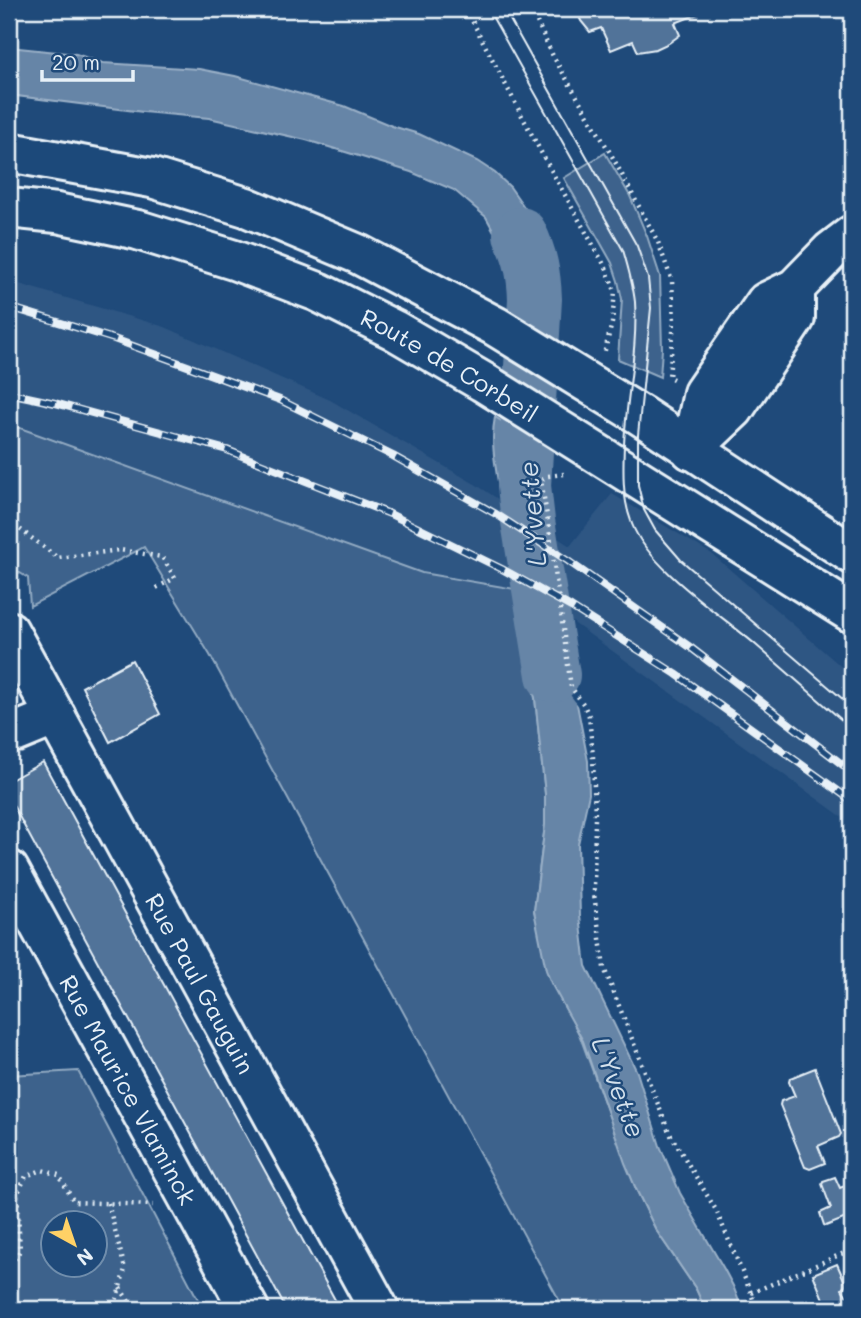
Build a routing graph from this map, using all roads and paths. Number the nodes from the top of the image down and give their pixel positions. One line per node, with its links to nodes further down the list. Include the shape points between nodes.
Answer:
1 (466, 9): 6 (path, via 615,291)
2 (531, 9): 7 (path, via 658,242 672,281)
3 (9, 152): 8 (main road, via 152,178 246,207 358,254 495,326)
4 (9, 208): 10 (main road, Route de Corbeil, via 138,230 318,292 483,382)
5 (852, 235): 8 (main road, via 795,289 766,302 703,393)
6 (602, 365)
7 (669, 377)
8 (691, 450): 10 (main road); 12 (main road)
9 (548, 476): 24 (path, via 541,480 571,687 589,716 594,894 604,968 669,1132 716,1210)
10 (667, 496): 14 (main road, Route de Corbeil)
11 (9, 521): 13 (path, via 58,558 120,550 162,557 176,578)
12 (852, 554)
13 (154, 589)
14 (852, 613)
15 (16, 643): 16 (main road, Rue Paul Gauguin)
16 (56, 716): 17 (main road); 28 (main road, Rue Paul Gauguin)
17 (9, 733)
18 (9, 870): 20 (main road, Rue Maurice Vlaminck)
19 (108, 1203): 20 (path); 22 (path, via 74,1202 59,1175 42,1170 26,1176 17,1195 20,1250); 23 (path, via 125,1269)
20 (192, 1206): 27 (main road, Rue Maurice Vlaminck)
21 (851, 1250): 24 (path)
22 (9, 1272)
23 (120, 1287): 25 (path); 26 (path)
24 (751, 1293): 29 (path)
25 (111, 1309)
26 (134, 1309)
27 (248, 1309)
28 (379, 1309)
29 (755, 1309)

